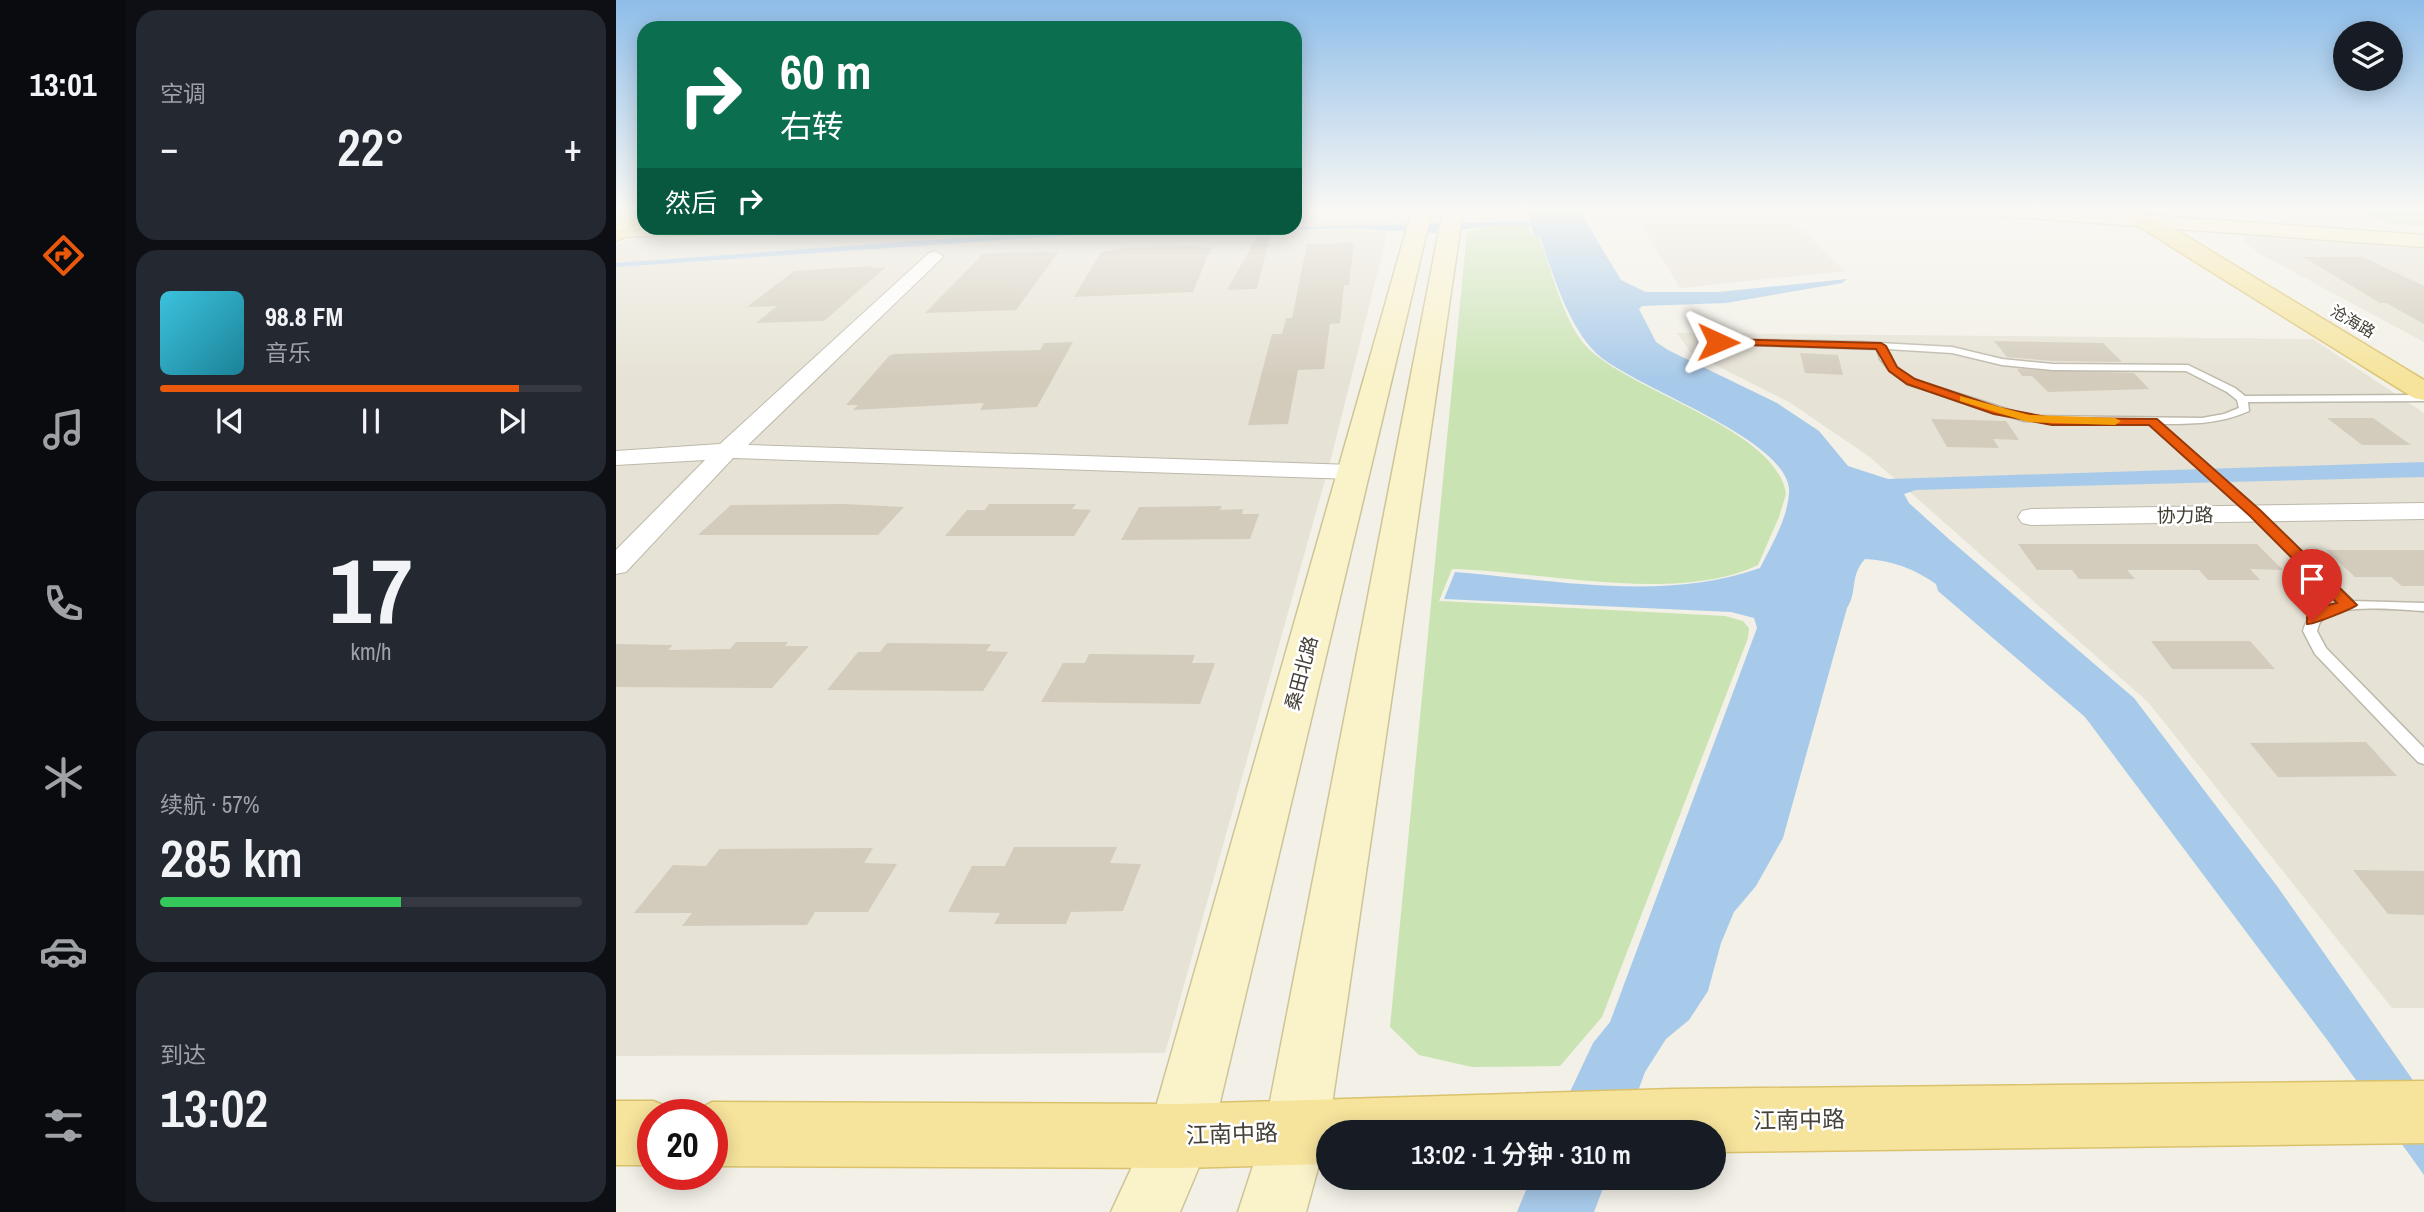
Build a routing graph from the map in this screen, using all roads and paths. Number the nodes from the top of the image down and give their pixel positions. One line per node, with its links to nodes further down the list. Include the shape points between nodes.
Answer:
1 (924, 267): 13 (street)
2 (1420, 267): 15 (main road, 桑田北路)
3 (1428, 267): 24 (main road, 桑田北路)
4 (2221, 267): 9 (main road)
5 (2259, 267): 6 (main road, 沧海路)
6 (2319, 302)
7 (1718, 342): 8 (lane)
8 (1881, 346): 11 (lane, via 1952,350 2040,366 2188,368); 12 (lane, via 1893,369 1911,382 1998,411 2052,421)
9 (2424, 392)
10 (2424, 398): 11 (lane)
11 (2242, 399): 12 (lane, via 2245,409 2227,417)
12 (2152, 421): 17 (lane)
13 (727, 451): 14 (street); 15 (street); 19 (street)
14 (616, 458)
15 (1353, 472): 28 (main road, 桑田北路)
16 (2424, 511): 17 (street, 协力路)
17 (2255, 513): 18 (street, 协力路); 20 (lane)
18 (2031, 517)
19 (616, 566)
20 (2349, 605): 21 (lane); 22 (lane, via 2324,611 2312,621 2310,632 2320,651)
21 (2424, 607)
22 (2424, 758)
23 (2424, 1112): 24 (main road, 江南中路, via 1673,1121)
24 (1296, 1132): 28 (main road, 江南中路); 30 (main road, 桑田北路)
25 (616, 1133): 26 (main road)
26 (637, 1133)
27 (728, 1134): 28 (main road, 江南中路)
28 (1180, 1136): 29 (main road, 桑田北路)
29 (1144, 1212)
30 (1272, 1212)

